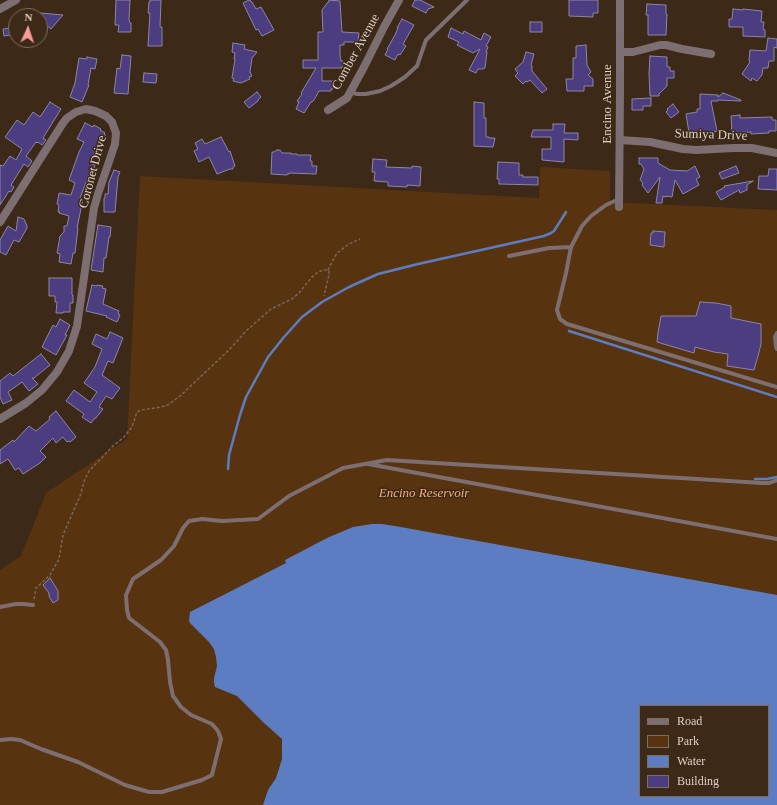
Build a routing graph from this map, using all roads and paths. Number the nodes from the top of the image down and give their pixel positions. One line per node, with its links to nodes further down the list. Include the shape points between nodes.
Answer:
1 (16, 0): 5 (street)
2 (399, 0): 8 (street, Comber Avenue)
3 (467, 0): 8 (lane, via 426,40 417,66 405,77 380,91 366,94)
4 (620, 0): 6 (street, Encino Avenue)
5 (0, 8)
6 (620, 52): 7 (street, via 666,45); 10 (street, Encino Avenue)
7 (710, 54)
8 (350, 92): 9 (street, Comber Avenue, via 347,98)
9 (328, 110)
10 (620, 140): 11 (street, Sumiya Drive, via 696,150 752,148); 12 (street, Encino Avenue)
11 (777, 154)
12 (619, 203): 15 (lane, via 606,205 591,216 582,226)
13 (0, 222): 22 (street, Coronet Drive, via 67,118 86,109 106,116 112,122 116,133 115,144 94,208 77,326 69,351 57,372 42,390)
14 (360, 239): 17 (path, via 337,253)
15 (571, 247): 16 (lane, via 549,248); 21 (lane, via 557,310 560,319 567,324)
16 (509, 256)
17 (328, 270): 18 (path); 26 (path, via 318,272 292,299 262,317 168,405 137,412 132,427 84,479 80,496 62,536 59,559 50,575 36,588)
18 (324, 296)
19 (777, 333): 20 (lane)
20 (777, 349)
21 (777, 387)
22 (0, 419)
23 (364, 464): 24 (lane, via 387,460 762,483); 25 (lane); 28 (lane, via 343,468 330,474 290,496 258,519 189,521 174,546 161,560 133,579 126,595 129,618 160,642 166,650 173,696 181,707 191,715 212,724 218,731 221,739 212,775 162,792 149,792 20,740)
24 (777, 480)
25 (777, 539)
26 (33, 605): 27 (lane, via 9,604)
27 (0, 607)
28 (0, 740)

